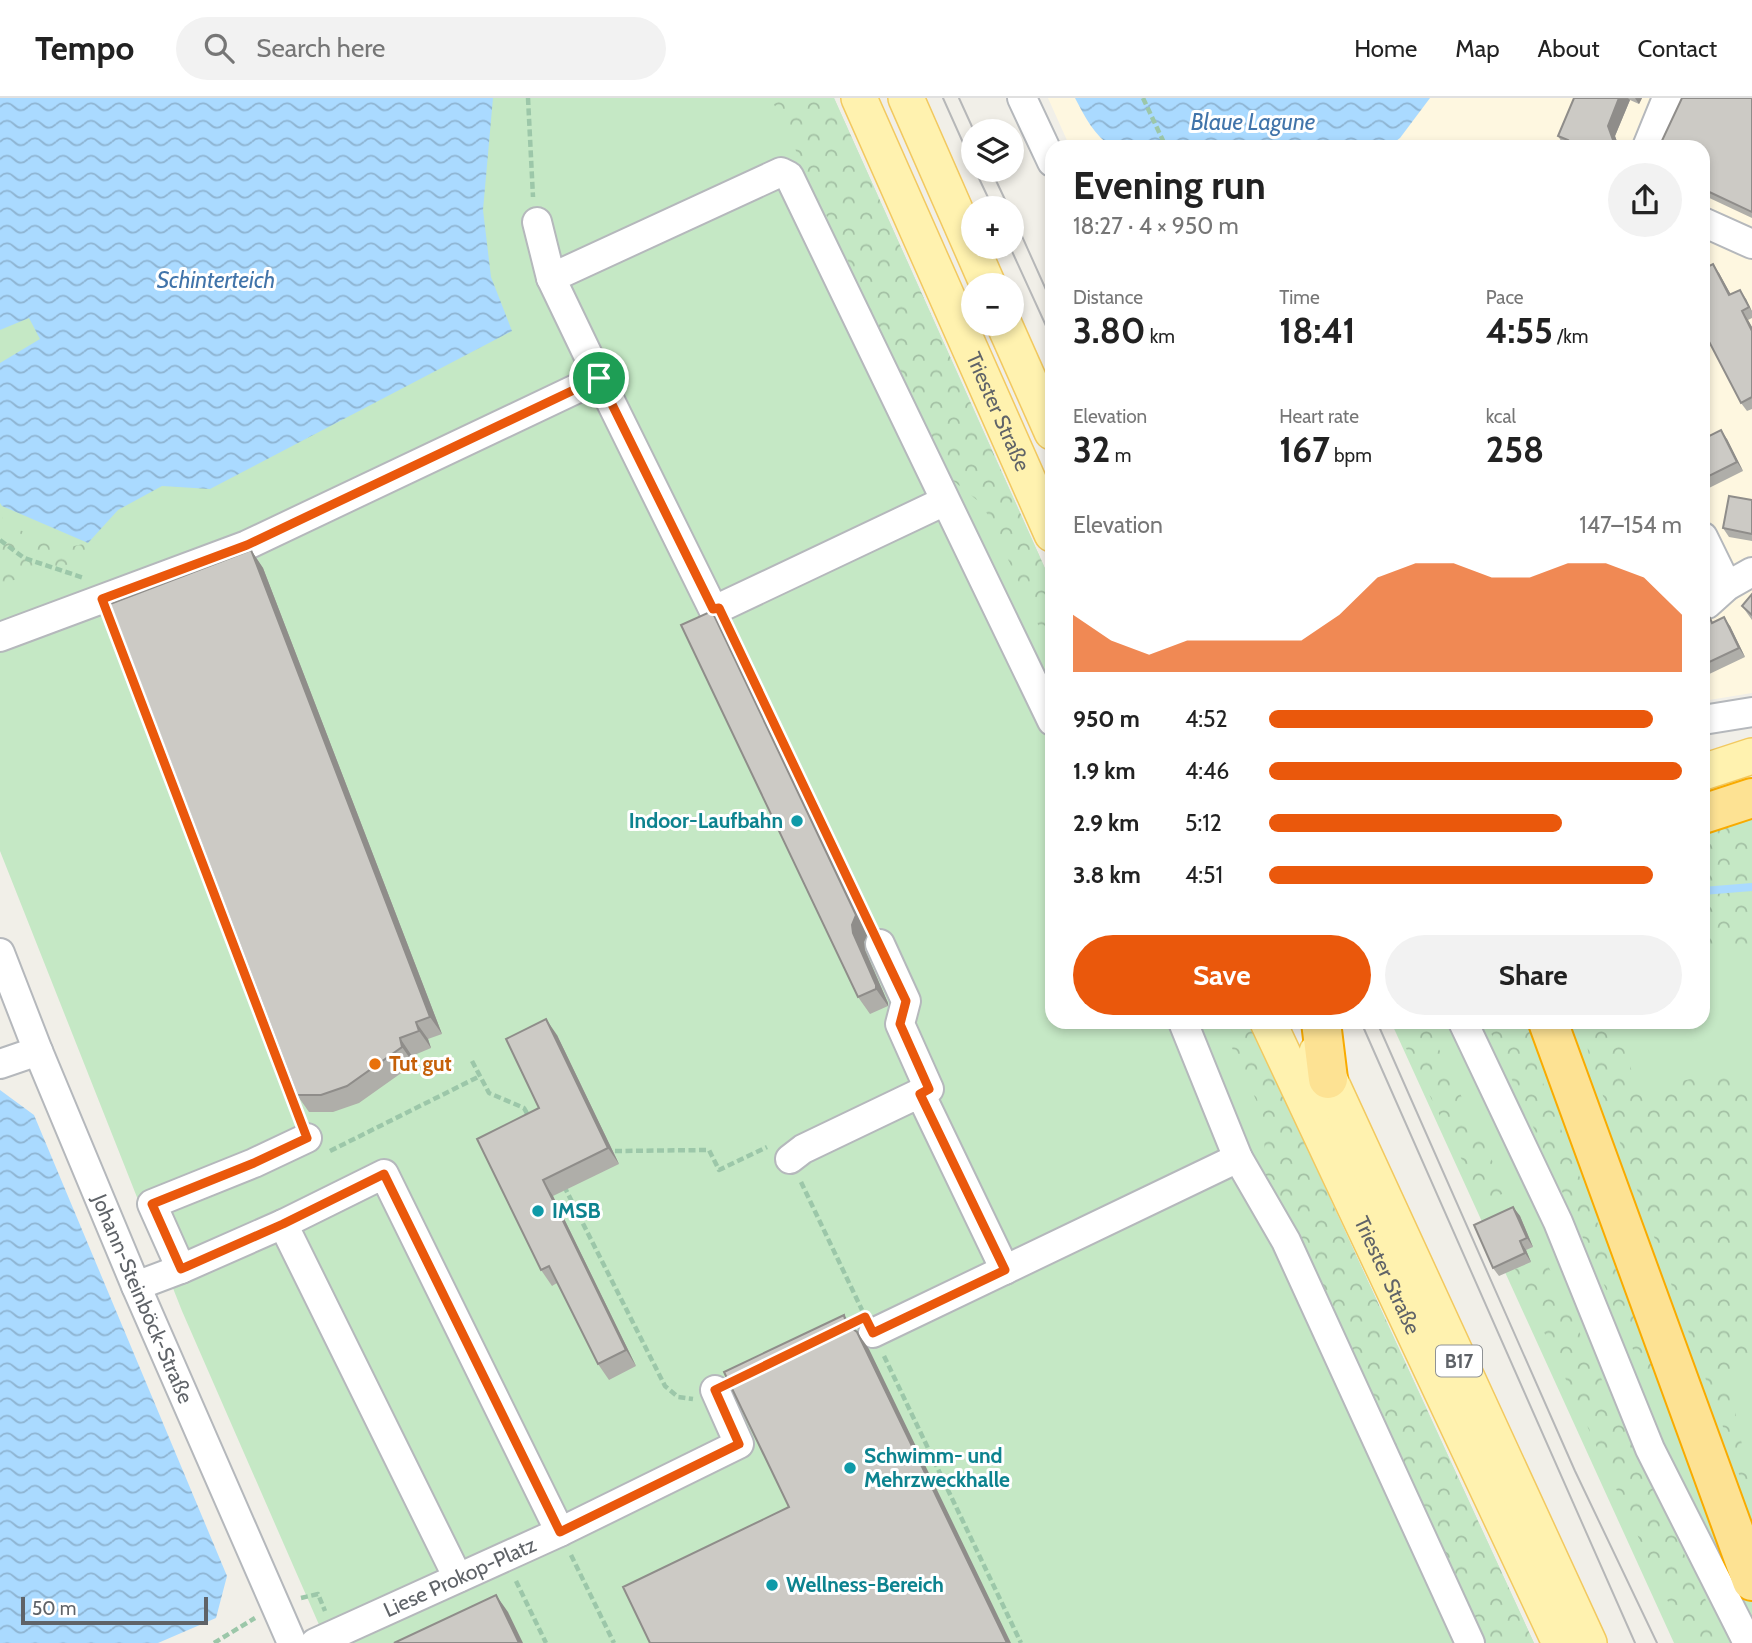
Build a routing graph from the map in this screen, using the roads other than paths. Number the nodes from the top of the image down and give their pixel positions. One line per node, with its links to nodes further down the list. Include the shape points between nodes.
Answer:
1 (859, 98): 16 (main road, Triester Straße)
2 (906, 98): 10 (main road)
3 (1022, 98): 6 (street)
4 (1667, 98): 5 (street)
5 (1650, 140)
6 (1045, 147)
7 (537, 222): 11 (street)
8 (1710, 225): 9 (street)
9 (1752, 244)
10 (983, 273)
11 (551, 278): 13 (street); 15 (street, via 785,173)
12 (1009, 336): 14 (main road, Triester Straße)
13 (599, 378): 15 (street, via 713,609); 21 (street, via 247,545)
14 (1045, 416)
15 (946, 501): 22 (street)
16 (1045, 518)
17 (1710, 551): 19 (street)
18 (1752, 572): 19 (street)
19 (1727, 586): 20 (street)
20 (1710, 601)
21 (0, 637)
22 (1045, 706)
23 (1752, 712): 24 (street)
24 (1710, 719)
25 (1752, 756): 26 (main road)
26 (1710, 770)
27 (1752, 799): 28 (highway)
28 (1710, 812)
29 (880, 944): 40 (street, via 906,1001 900,1024 929,1089)
30 (0, 953): 37 (street, Johann-Steinböck-Straße)
31 (1186, 1029): 43 (street)
32 (1271, 1029): 57 (main road, Triester Straße / B17)
33 (1307, 1029): 39 (main road, Triester Straße / B17)
34 (1322, 1029): 39 (highway)
35 (1466, 1029): 53 (street, via 1558,1222 1650,1449)
36 (1551, 1029): 52 (highway)
37 (38, 1051): 38 (street); 47 (street, Johann-Steinböck-Straße)
38 (0, 1064)
39 (1328, 1079): 58 (main road, Triester Straße / B17)
40 (920, 1094): 42 (street); 46 (street)
41 (307, 1138): 45 (street, via 152,1204)
42 (797, 1154)
43 (1238, 1158): 46 (street); 56 (street, via 1286,1241)
44 (283, 1224): 45 (street); 50 (street, via 384,1174); 51 (street)
45 (181, 1269): 47 (street)
46 (1005, 1270): 48 (street)
47 (136, 1286): 54 (street, Johann-Steinböck-Straße)
48 (873, 1333)
49 (715, 1390): 50 (street, Liese Prokop-Platz, via 739,1444)
50 (560, 1532): 51 (street, Liese Prokop-Platz)
51 (458, 1578): 55 (street, Liese Prokop-Platz)
52 (1752, 1581)
53 (1746, 1642)
54 (292, 1643)
55 (315, 1643)
56 (1469, 1643)
57 (1560, 1643)
58 (1589, 1643)

